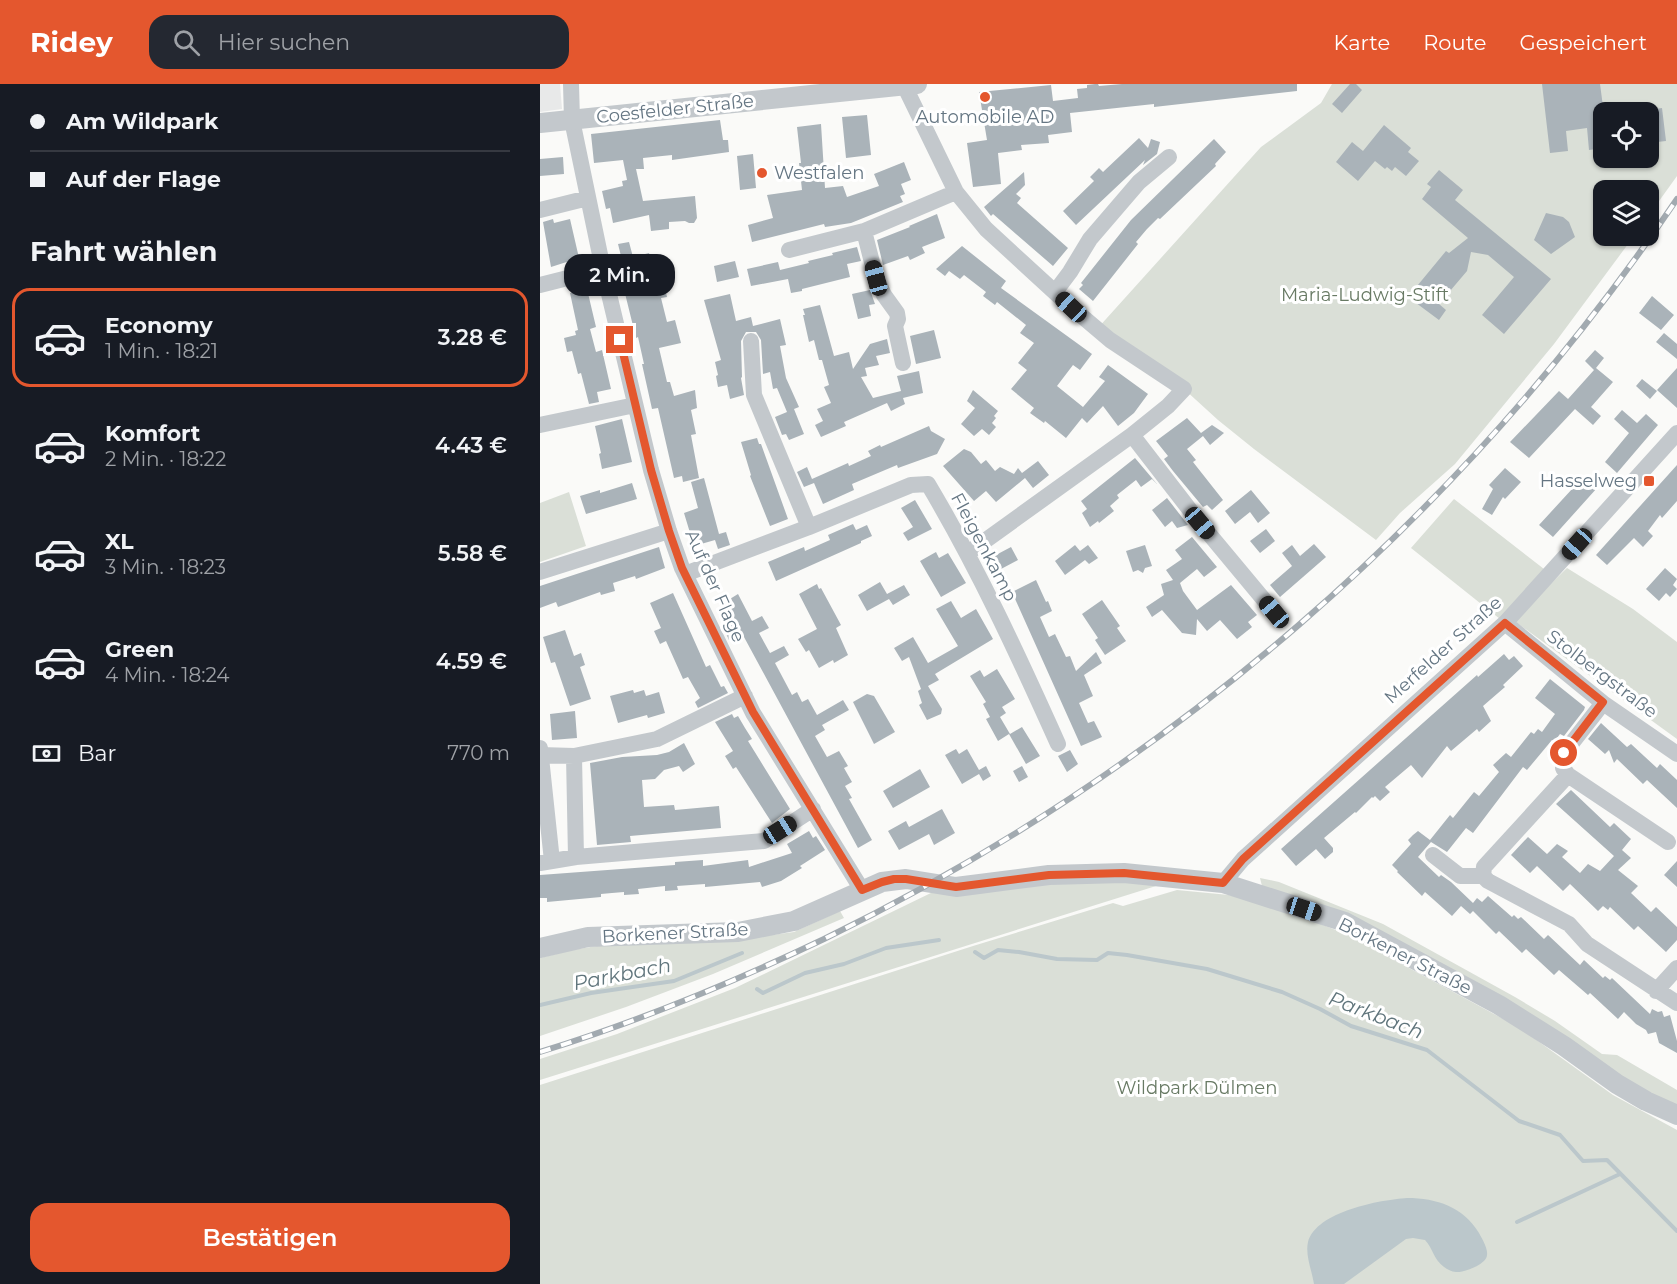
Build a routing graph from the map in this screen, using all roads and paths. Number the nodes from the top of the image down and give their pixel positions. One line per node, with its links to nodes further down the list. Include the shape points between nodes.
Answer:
1 (571, 84): 3 (street, Auf der Flage)
2 (908, 84): 3 (street, Coesfelder Straße); 6 (street)
3 (572, 120): 4 (street, Coesfelder Straße); 7 (street, Auf der Flage)
4 (540, 123)
5 (1168, 157): 13 (street, via 1139,182 1090,238)
6 (956, 192): 9 (street); 13 (street, via 986,229)
7 (588, 198): 8 (street); 11 (street, Auf der Flage)
8 (540, 210)
9 (864, 231): 10 (street); 15 (street, via 876,278 897,313 895,326)
10 (789, 250)
11 (603, 269): 12 (street); 16 (street, Auf der Flage)
12 (540, 285)
13 (1055, 292): 19 (street, via 1110,339 1184,389)
14 (752, 341): 20 (street, via 754,395)
15 (903, 363)
16 (636, 405): 17 (street); 21 (street, Auf der Flage)
17 (540, 425)
18 (1677, 433): 26 (street, Merfelder Straße)
19 (1132, 435): 22 (street); 25 (street)
20 (809, 527): 22 (street, Fleigenkamp, via 923,483 928,484); 24 (street, Fleigenkamp)
21 (669, 531): 23 (street); 24 (street, Auf der Flage)
22 (968, 553): 29 (street, Fleigenkamp)
23 (540, 572)
24 (685, 574): 27 (street, Auf der Flage)
25 (1274, 612)
26 (1505, 623): 28 (street, Stolbergstraße); 41 (street, Merfelder Straße, via 1243,859)
27 (745, 696): 33 (street, via 657,739); 35 (street, Auf der Flage)
28 (1603, 702): 31 (street, Stolbergstraße); 34 (street, via 1564,753 1563,768)
29 (1058, 744)
30 (540, 748): 32 (street)
31 (1677, 754)
32 (540, 755): 33 (street); 39 (street)
33 (574, 756): 38 (street)
34 (1568, 775): 36 (street); 40 (street, via 1484,867)
35 (813, 809): 38 (street, via 764,841); 42 (street, Auf der Flage)
36 (1668, 842)
37 (1432, 855): 40 (street, via 1460,876)
38 (576, 856): 39 (street)
39 (546, 862)
40 (1483, 876): 45 (street, via 1569,924 1587,944)
41 (1223, 883): 42 (street, Borkener Straße, via 1124,873 1049,875 956,887 894,879); 47 (street, Borkener Straße, via 1345,922 1499,1005 1617,1084)
42 (862, 890): 43 (street, Borkener Straße, via 794,921 738,932 588,937)
43 (540, 948)
44 (1677, 968): 45 (street)
45 (1656, 991): 46 (street)
46 (1677, 1004)
47 (1677, 1115)

